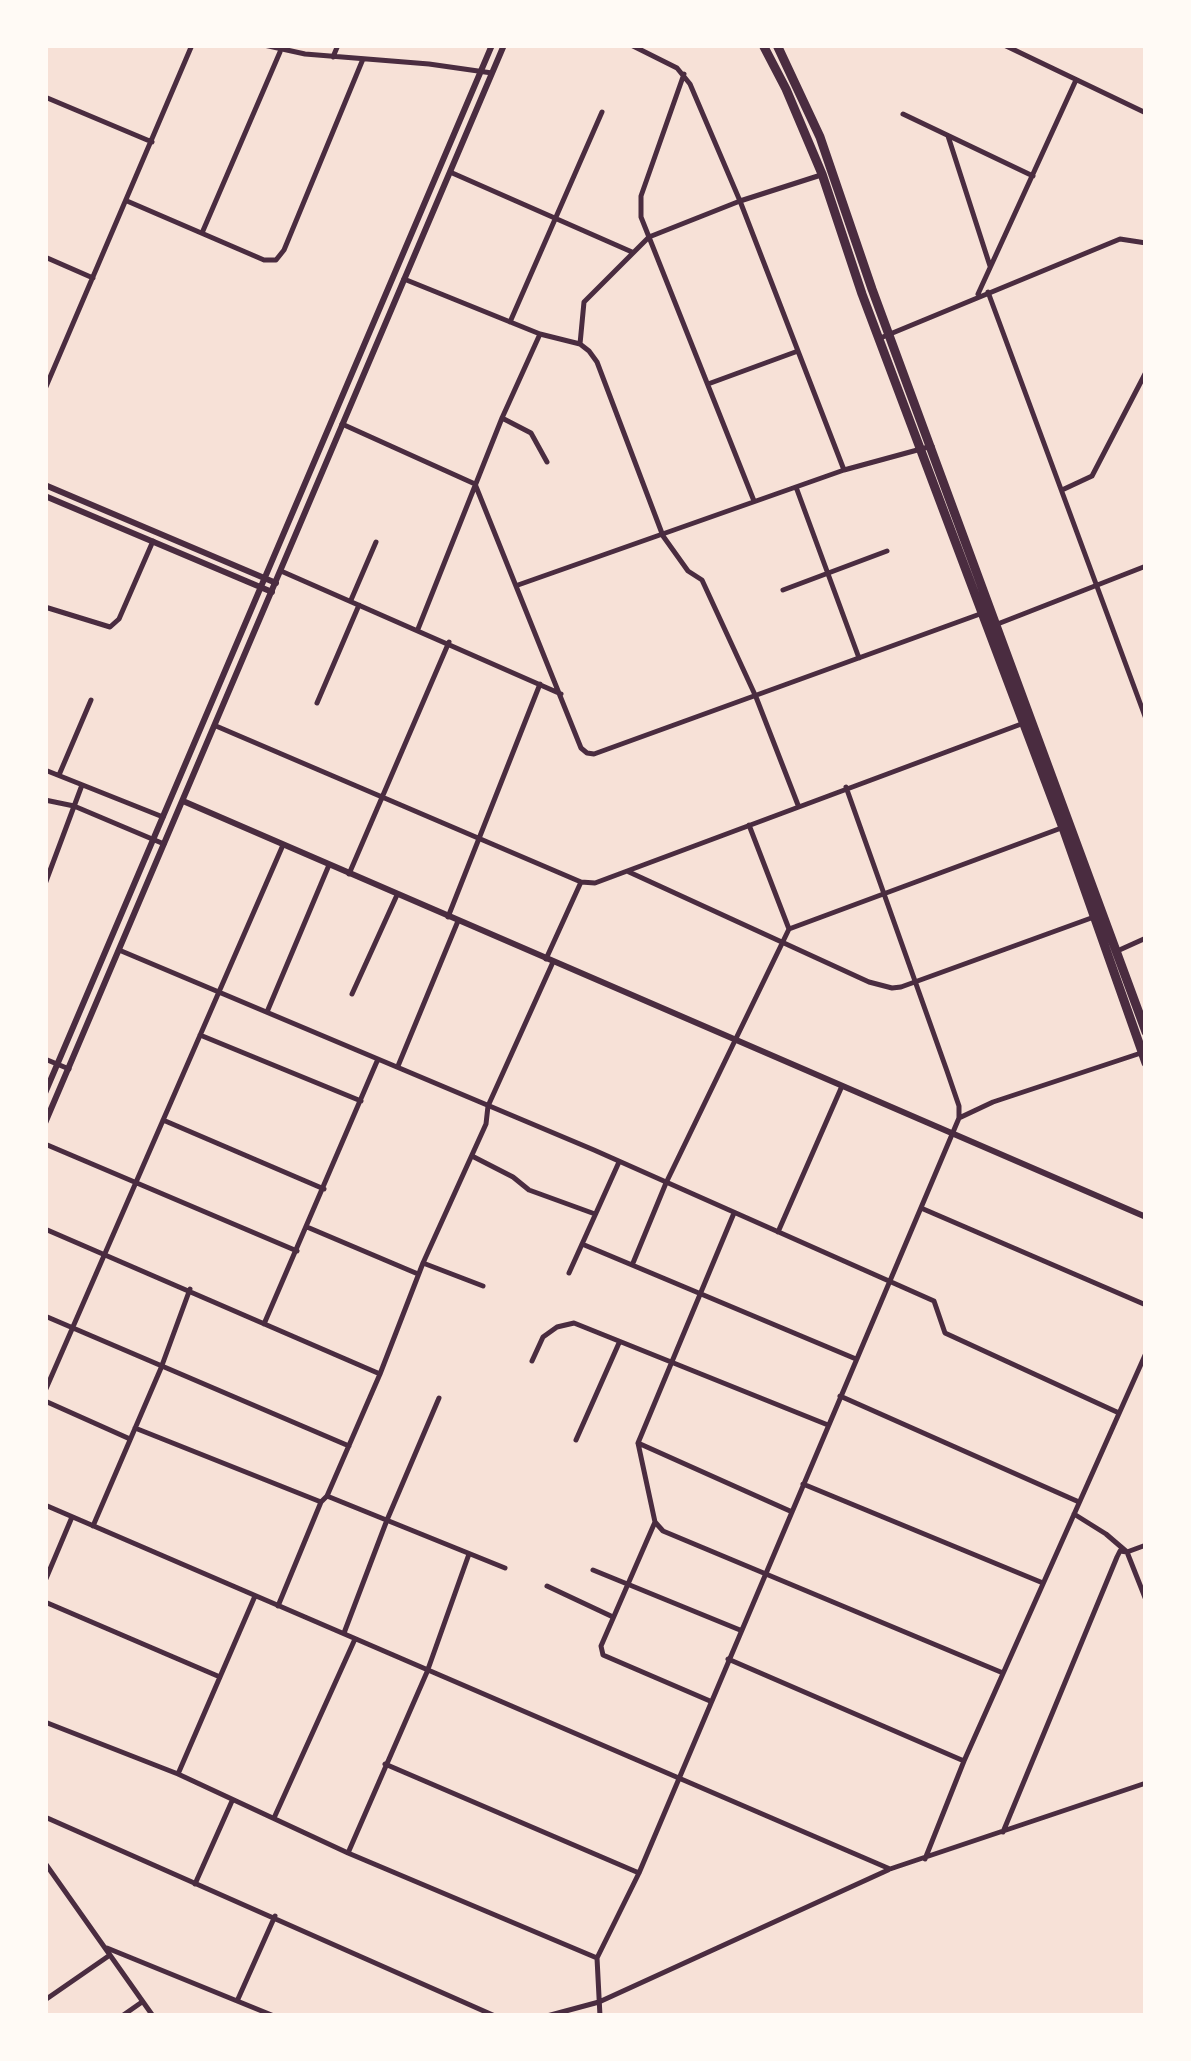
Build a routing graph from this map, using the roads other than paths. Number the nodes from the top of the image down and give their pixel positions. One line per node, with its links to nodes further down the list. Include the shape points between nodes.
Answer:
1 (192, 45): 22 (street)
2 (264, 45): 10 (street)
3 (338, 45): 11 (street)
4 (492, 45): 13 (street)
5 (504, 45): 14 (street)
6 (632, 45): 15 (street)
7 (763, 45): 24 (main road)
8 (776, 45): 24 (main road, via 812,119)
9 (1004, 45): 16 (street)
10 (280, 50): 11 (street); 29 (street)
11 (333, 57): 12 (street)
12 (363, 59): 13 (street); 29 (street, via 276,260)
13 (481, 70): 14 (street); 68 (street)
14 (492, 74): 23 (street)
15 (684, 74): 26 (street); 30 (street, via 641,196)
16 (1076, 80): 19 (street); 25 (street)
17 (45, 97): 22 (street)
18 (602, 112): 28 (street)
19 (1146, 113)
20 (903, 114): 21 (street)
21 (948, 136): 25 (street); 34 (street)
22 (152, 142): 27 (street)
23 (450, 172): 28 (street); 36 (street)
24 (827, 173): 26 (street); 40 (main road); 42 (main road)
25 (1033, 176): 34 (street)
26 (740, 200): 30 (street); 44 (street)
27 (127, 201): 29 (street); 35 (street)
28 (556, 220): 32 (street); 39 (street)
29 (202, 233)
30 (649, 237): 32 (street); 48 (street)
31 (1146, 243): 37 (street, via 1120,238)
32 (632, 252): 43 (street, via 584,302)
33 (45, 257): 35 (street)
34 (990, 267): 38 (street)
35 (93, 278): 46 (street)
36 (404, 279): 39 (street); 51 (street)
37 (988, 292): 38 (street); 58 (street)
38 (977, 297): 40 (street)
39 (510, 322): 41 (street)
40 (889, 333): 42 (street); 52 (main road)
41 (540, 334): 43 (street); 50 (street)
42 (878, 338): 52 (main road)
43 (580, 344): 61 (street, via 596,362)
44 (798, 351): 48 (street); 54 (street)
45 (45, 363): 46 (street)
46 (54, 367): 49 (street)
47 (1146, 372): 58 (street, via 1092,476)
48 (708, 384): 60 (street)
49 (45, 389)
50 (502, 418): 53 (street, via 532,433); 55 (street)
51 (342, 424): 55 (street); 66 (street)
52 (927, 447): 54 (street); 78 (main road)
53 (547, 462)
54 (844, 470): 57 (street)
55 (475, 484): 70 (street); 80 (street)
56 (45, 485): 68 (street)
57 (796, 487): 60 (street); 67 (street)
58 (1062, 490): 71 (street)
59 (45, 496): 62 (street)
60 (754, 501): 61 (street)
61 (663, 536): 70 (street); 85 (street, via 702,580)
62 (153, 541): 72 (street); 77 (street, via 110,627)
63 (376, 542): 75 (street)
64 (887, 552): 67 (street)
65 (1146, 566): 71 (street)
66 (281, 571): 69 (street); 75 (street)
67 (830, 573): 73 (street); 82 (street)
68 (266, 578): 69 (street); 72 (street)
69 (276, 583): 74 (street)
70 (518, 586): 84 (street)
71 (1097, 586): 79 (street); 88 (street)
72 (261, 587): 74 (street); 96 (street)
73 (783, 590)
74 (272, 592): 90 (street)
75 (351, 600): 76 (street)
76 (360, 604): 80 (street); 87 (street)
77 (45, 606)
78 (987, 611): 79 (main road); 82 (street)
79 (993, 626): 89 (main road)
80 (418, 630): 81 (street)
81 (448, 642): 83 (street); 95 (street)
82 (860, 658): 85 (street)
83 (540, 684): 84 (street); 104 (street)
84 (561, 694): 85 (street, via 581,748 594,754)
85 (756, 697): 99 (street)
86 (90, 700): 92 (street)
87 (317, 703)
88 (1146, 718)
89 (1027, 721): 94 (street); 103 (main road)
90 (216, 726): 95 (street); 98 (street)
91 (45, 770): 92 (street)
92 (58, 776): 93 (street)
93 (82, 785): 100 (street); 101 (street)
94 (846, 787): 99 (street); 113 (street)
95 (382, 796): 104 (street); 110 (street)
96 (174, 797): 98 (street); 101 (street)
97 (45, 800): 100 (street)
98 (184, 801): 106 (street); 107 (street)
99 (798, 805): 102 (street)
100 (74, 806): 105 (street); 112 (street)
101 (165, 818): 105 (street)
102 (749, 825): 109 (street); 118 (street)
103 (1066, 826): 113 (street); 116 (main road); 122 (main road)
104 (480, 838): 111 (street); 115 (street)
105 (155, 840): 106 (street); 134 (street)
106 (165, 845): 121 (street)
107 (284, 845): 108 (street); 125 (street)
108 (328, 865): 110 (street); 127 (street)
109 (629, 872): 111 (street); 120 (street)
110 (349, 874): 114 (street)
111 (581, 882): 123 (street)
112 (45, 884)
113 (882, 894): 118 (street); 124 (street)
114 (397, 895): 115 (street); 126 (street)
115 (448, 916): 117 (street)
116 (1095, 916): 122 (main road); 124 (street)
117 (458, 921): 123 (street); 135 (street)
118 (789, 929): 120 (street)
119 (1146, 938): 122 (street)
120 (782, 943): 124 (street, via 883,986); 130 (street)
121 (119, 950): 125 (street); 136 (street)
122 (1112, 952): 128 (main road); 131 (main road)
123 (550, 961): 130 (street); 140 (street)
124 (914, 982): 141 (street)
125 (218, 992): 127 (street); 129 (street)
126 (352, 994)
127 (267, 1012): 133 (street)
128 (1146, 1032)
129 (200, 1035): 139 (street); 142 (street)
130 (735, 1040): 137 (street); 149 (street)
131 (1145, 1055): 141 (street)
132 (45, 1059): 134 (street)
133 (378, 1059): 135 (street); 139 (street)
134 (57, 1064): 136 (street); 138 (street)
135 (398, 1067): 140 (street)
136 (68, 1069): 143 (street)
137 (842, 1086): 144 (street); 157 (street)
138 (45, 1094)
139 (361, 1100): 150 (street)
140 (488, 1106): 146 (street); 147 (street)
141 (959, 1118): 144 (street)
142 (162, 1120): 148 (street); 150 (street)
143 (45, 1123)
144 (952, 1133): 151 (street); 154 (street)
145 (45, 1144): 148 (street)
146 (472, 1156): 153 (street, via 529,1190); 161 (street)
147 (619, 1161): 149 (street); 153 (street)
148 (136, 1182): 159 (street); 160 (street)
149 (666, 1183): 152 (street); 162 (street)
150 (324, 1189): 155 (street)
151 (921, 1208): 165 (street); 169 (street)
152 (734, 1212): 157 (street); 168 (street)
153 (595, 1214): 158 (street)
154 (1146, 1218)
155 (307, 1227): 159 (street); 164 (street)
156 (45, 1229): 160 (street)
157 (778, 1232): 165 (street)
158 (582, 1244): 162 (street); 163 (street)
159 (297, 1252): 171 (street)
160 (104, 1255): 167 (street); 172 (street)
161 (423, 1262): 164 (street); 166 (street)
162 (632, 1264): 168 (street)
163 (569, 1273)
164 (418, 1274): 179 (street)
165 (888, 1280): 175 (street); 184 (street, via 934,1301 949,1335)
166 (483, 1286)
167 (190, 1289): 171 (street); 178 (street)
168 (699, 1292): 175 (street); 177 (street)
169 (1146, 1305)
170 (45, 1316): 172 (street)
171 (264, 1324): 179 (street)
172 (71, 1328): 178 (street); 180 (street)
173 (619, 1343): 176 (street, via 574,1323 543,1336); 177 (street); 188 (street)
174 (1146, 1353): 184 (street)
175 (856, 1359): 181 (street)
176 (532, 1361)
177 (670, 1362): 185 (street); 189 (street)
178 (160, 1368): 186 (street); 190 (street)
179 (380, 1374): 190 (street)
180 (45, 1391)
181 (840, 1396): 185 (street); 194 (street)
182 (439, 1398): 199 (street)
183 (45, 1402): 187 (street)
184 (1119, 1413): 194 (street)
185 (828, 1425): 191 (street)
186 (136, 1428): 187 (street); 193 (street)
187 (130, 1438): 201 (street)
188 (576, 1440)
189 (638, 1443): 196 (street); 200 (street)
190 (349, 1446): 192 (street)
191 (803, 1484): 196 (street); 209 (street)
192 (327, 1496): 193 (street); 199 (street)
193 (321, 1502): 215 (street)
194 (1079, 1502): 197 (street)
195 (45, 1505): 198 (street)
196 (791, 1512): 207 (street)
197 (1074, 1514): 203 (street); 209 (street)
198 (72, 1517): 201 (street); 208 (street)
199 (387, 1520): 204 (street); 218 (street)
200 (655, 1522): 207 (street); 210 (street)
201 (93, 1526): 212 (street)
202 (1146, 1544): 203 (street)
203 (1127, 1552): 213 (street); 234 (street, via 1117,1556)
204 (470, 1554): 205 (street); 221 (street)
205 (505, 1568)
206 (593, 1570): 210 (street)
207 (764, 1574): 217 (street); 222 (street)
208 (45, 1581)
209 (1043, 1583): 222 (street)
210 (626, 1584): 216 (street); 217 (street)
211 (547, 1586): 216 (street)
212 (255, 1596): 215 (street); 223 (street); 228 (street)
213 (1146, 1600)
214 (45, 1602): 223 (street)
215 (278, 1606): 218 (street)
216 (613, 1616): 224 (street, via 602,1655)
217 (740, 1630): 220 (street)
218 (344, 1633): 219 (street)
219 (355, 1638): 221 (street); 233 (street)
220 (728, 1658): 224 (street); 226 (street)
221 (427, 1672): 227 (street); 229 (street)
222 (1003, 1673): 226 (street)
223 (220, 1677): 228 (street)
224 (710, 1701): 229 (street)
225 (45, 1722): 228 (street)
226 (964, 1760): 236 (street)
227 (386, 1764): 235 (street); 239 (street)
228 (178, 1774): 231 (street)
229 (678, 1778): 238 (street); 239 (street)
230 (1146, 1783): 234 (street)
231 (232, 1802): 233 (street); 240 (street)
232 (45, 1817): 240 (street)
233 (274, 1819): 235 (street)
234 (1003, 1832): 236 (street)
235 (348, 1853): 244 (street)
236 (924, 1859): 238 (street)
237 (45, 1863): 242 (street)
238 (890, 1869): 248 (street)
239 (639, 1873): 244 (street)
240 (195, 1884): 241 (street)
241 (274, 1916): 245 (street); 252 (street)
242 (104, 1947): 243 (street); 245 (street)
243 (110, 1956): 246 (street); 247 (street)
244 (598, 1958): 248 (street)
245 (238, 1999): 251 (street)
246 (45, 2000)
247 (142, 2002): 249 (street); 250 (street)
248 (598, 2002): 253 (street); 254 (street)
249 (122, 2016)
250 (154, 2016)
251 (274, 2016)
252 (495, 2016)
253 (547, 2016)
254 (600, 2016)

